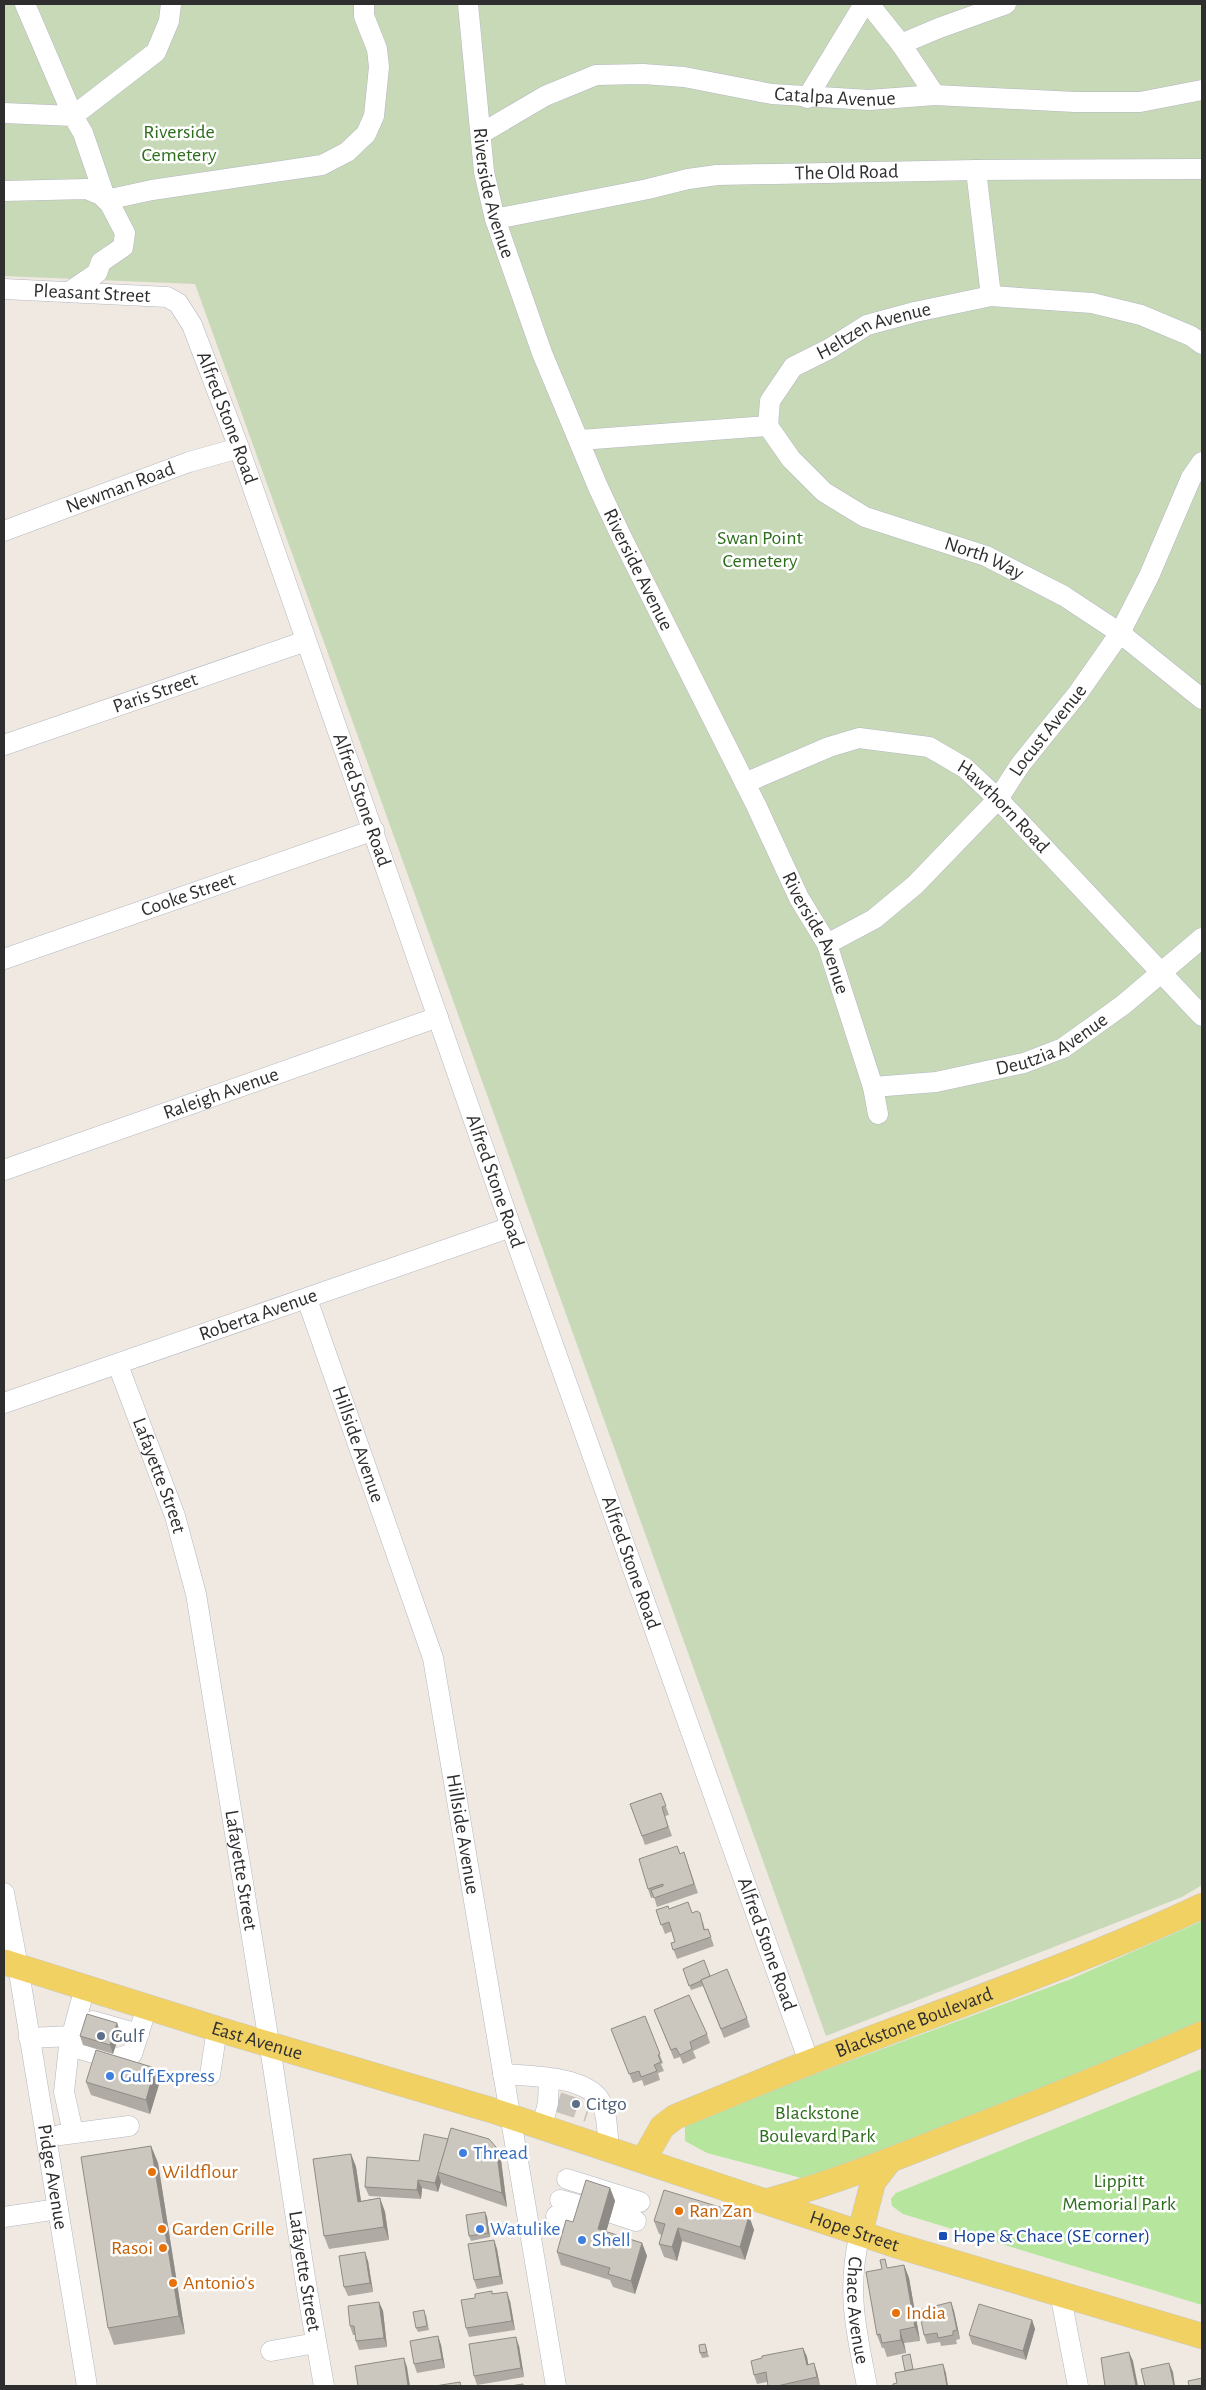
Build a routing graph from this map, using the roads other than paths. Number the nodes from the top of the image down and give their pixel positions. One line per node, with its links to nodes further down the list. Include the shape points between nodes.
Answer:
1 (25, 4): 13 (street)
2 (171, 4): 13 (street, via 169,22 156,52)
3 (468, 4): 14 (street, Riverside Avenue)
4 (864, 4): 11 (street)
5 (870, 4): 8 (street)
6 (1006, 4): 8 (street)
7 (361, 8): 18 (street, via 377,49 379,67 374,116 366,134 347,152 322,165 152,190)
8 (901, 44): 10 (street)
9 (1202, 90): 10 (street, Catalpa Avenue, via 1140,102)
10 (934, 95): 11 (street, Catalpa Avenue, via 869,100)
11 (807, 98): 14 (street, Catalpa Avenue, via 684,77 596,75 545,96)
12 (4, 113): 13 (street)
13 (74, 116): 18 (street)
14 (482, 133): 19 (street, Riverside Avenue, via 484,172)
15 (1202, 169): 16 (street, The Old Road)
16 (976, 170): 19 (street, The Old Road, via 717,175); 22 (street)
17 (4, 191): 18 (street, via 87,190)
18 (106, 200): 21 (street, via 125,233 123,247 101,262 97,273)
19 (495, 219): 26 (street, Riverside Avenue, via 542,353)
20 (4, 289): 21 (street, Pleasant Street)
21 (69, 292): 23 (street, Pleasant Street, via 151,295 167,297)
22 (991, 296): 24 (street, Heltzen Avenue, via 1092,303 1141,315 1191,336); 25 (street, Heltzen Avenue, via 867,325 793,367 770,401)
23 (178, 303): 27 (street, Alfred Stone Road, via 192,325)
24 (1202, 344)
25 (768, 426): 26 (street); 30 (street, North Way, via 792,459 824,492 865,517 986,556 1064,596)
26 (580, 440): 34 (street, Riverside Avenue, via 626,547)
27 (238, 448): 29 (street, Newman Road, via 189,462); 31 (street, Alfred Stone Road)
28 (1202, 462): 30 (street, Locust Avenue, via 1191,478 1149,576)
29 (4, 531)
30 (1120, 633): 32 (street, North Way); 35 (street, Locust Avenue)
31 (306, 641): 33 (street, Paris Street); 36 (street, Alfred Stone Road)
32 (1202, 699)
33 (4, 745)
34 (745, 784): 35 (street, Hawthorn Road, via 860,738 929,747 965,768); 38 (street, Riverside Avenue, via 798,898)
35 (998, 799): 38 (street, Locust Avenue, via 915,886 874,919); 40 (street, Hawthorn Road)
36 (374, 830): 39 (street, Cooke Street); 42 (street, Alfred Stone Road)
37 (1202, 938): 40 (street, Deutzia Avenue)
38 (827, 944): 43 (street, Riverside Avenue)
39 (4, 959)
40 (1161, 970): 41 (street, Hawthorn Road); 43 (street, Deutzia Avenue, via 1123,1005 1064,1048 1024,1063 936,1082)
41 (1202, 1016)
42 (438, 1017): 45 (street, Raleigh Avenue); 46 (street, Alfred Stone Road)
43 (873, 1087): 44 (street, Riverside Avenue)
44 (878, 1114)
45 (4, 1170)
46 (511, 1227): 47 (street, Roberta Avenue); 62 (street, Alfred Stone Road)
47 (307, 1299): 48 (street, Roberta Avenue); 63 (street, Hillside Avenue, via 433,1658)
48 (118, 1364): 49 (street, Roberta Avenue); 61 (street, Lafayette Street, via 175,1516 196,1594)
49 (4, 1403)
50 (4, 1893): 52 (street, Pidge Avenue)
51 (1202, 1906): 62 (main road, Blackstone Boulevard, via 1141,1935 942,2014)
52 (11, 1964): 53 (main road, East Avenue); 59 (street, Pidge Avenue)
53 (85, 1988): 54 (main road, East Avenue); 55 (street)
54 (147, 2007): 56 (main road, East Avenue); 57 (street)
55 (77, 2016): 57 (street); 60 (street)
56 (217, 2029): 61 (main road, East Avenue); 64 (street)
57 (139, 2034): 60 (street, via 132,2054 114,2059)
58 (1202, 2034): 73 (main road, via 1100,2079)
59 (29, 2038): 60 (street); 70 (street, Pidge Avenue)
60 (70, 2041): 69 (street, via 64,2092)
61 (269, 2044): 66 (main road, East Avenue); 84 (street, Lafayette Street)
62 (809, 2062): 72 (main road, Blackstone Boulevard, via 675,2117 662,2127)
63 (503, 2074): 65 (street); 66 (street, Hillside Avenue)
64 (210, 2076)
65 (549, 2079): 68 (street, via 553,2101); 71 (street, via 579,2084 594,2093 600,2100 597,2114)
66 (511, 2117): 68 (main road, Hope Street); 88 (street, Hillside Avenue)
67 (129, 2126): 69 (street)
68 (542, 2127): 71 (main road, Hope Street)
69 (73, 2132): 70 (street)
70 (46, 2138): 77 (street, Pidge Avenue)
71 (609, 2148): 72 (main road, Hope Street)
72 (644, 2160): 75 (main road, Hope Street)
73 (889, 2161): 75 (main road); 81 (main road, via 873,2182)
74 (567, 2179): 78 (street, via 638,2211)
75 (768, 2201): 81 (main road, Hope Street)
76 (558, 2208): 79 (street)
77 (58, 2209): 80 (street); 86 (street, Pidge Avenue)
78 (612, 2213)
79 (584, 2216)
80 (4, 2217)
81 (860, 2233): 82 (main road, Hope Street); 89 (street, Chace Avenue, via 852,2279 853,2312)
82 (1060, 2293): 83 (main road, Hope Street); 90 (street)
83 (1202, 2336)
84 (316, 2344): 85 (street); 87 (street, Lafayette Street)
85 (271, 2351)
86 (87, 2386)
87 (324, 2386)
88 (556, 2386)
89 (867, 2386)
90 (1078, 2386)

